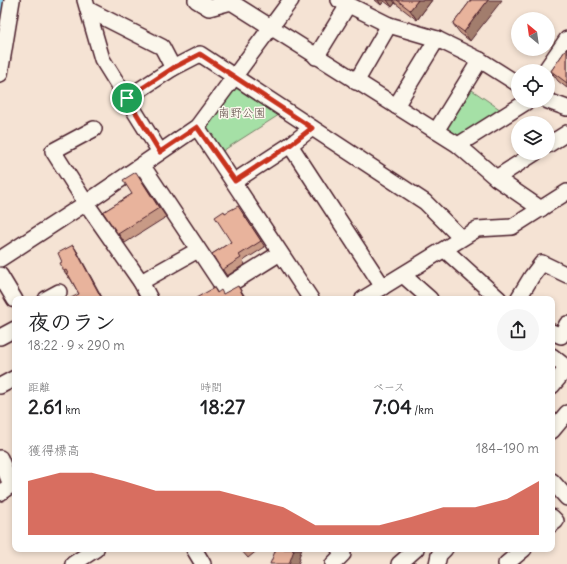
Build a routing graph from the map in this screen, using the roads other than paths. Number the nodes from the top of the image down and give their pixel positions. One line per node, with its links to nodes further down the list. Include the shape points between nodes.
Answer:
1 (196, 0): 7 (street, via 209,8 231,2)
2 (291, 0): 7 (street)
3 (344, 3): 6 (street); 10 (street)
4 (7, 4): 14 (street)
5 (87, 5): 13 (street, via 162,47); 18 (street, via 102,59)
6 (389, 25): 8 (street); 17 (street)
7 (271, 27): 10 (street); 15 (street)
8 (437, 39): 11 (street); 20 (street)
9 (567, 39): 12 (street)
10 (316, 56): 17 (street)
11 (480, 60): 16 (street); 26 (street)
12 (550, 64)
13 (173, 68): 15 (street, via 200,54); 18 (street)
14 (0, 74)
15 (235, 76): 23 (street); 24 (street)
16 (511, 80)
17 (356, 82): 20 (street)
18 (127, 98): 31 (street)
19 (555, 104): 22 (street)
20 (396, 106): 26 (street)
21 (517, 108): 30 (street)
22 (567, 108)
23 (197, 127): 31 (street); 35 (street)
24 (312, 128): 29 (street); 39 (street, via 429,196)
25 (94, 129): 37 (street, via 53,152)
26 (436, 131): 30 (street)
27 (567, 133): 28 (street)
28 (555, 141)
29 (290, 145): 35 (street); 48 (street)
30 (458, 145): 34 (street)
31 (160, 152): 33 (street)
32 (524, 160): 34 (street)
33 (142, 165): 37 (street); 40 (street)
34 (496, 178): 38 (street)
35 (235, 181): 42 (street)
36 (567, 192): 38 (street)
37 (86, 203): 43 (street); 47 (street)
38 (540, 209): 39 (street, via 512,228 477,229)
39 (461, 238): 41 (street)
40 (198, 250): 42 (street, via 224,288); 47 (street)
41 (445, 250): 45 (street); 56 (street)
42 (280, 253): 53 (street)
43 (0, 260)
44 (0, 275): 50 (street)
45 (403, 275): 48 (street); 55 (street)
46 (567, 275): 57 (street, via 542,263)
47 (141, 282): 52 (street)
48 (383, 287): 54 (street)
49 (59, 292): 51 (street)
50 (13, 296)
51 (52, 296)
52 (148, 296)
53 (309, 296)
54 (368, 296)
55 (427, 296)
56 (496, 296)
57 (520, 296)
58 (567, 324): 60 (street, via 561,336)
59 (12, 331): 61 (street)
60 (555, 333)
61 (0, 337)
62 (555, 358): 63 (street)
63 (567, 368): 65 (street)
64 (12, 380): 66 (street)
65 (555, 382)
66 (0, 386)
67 (567, 413): 68 (street)
68 (555, 427)
69 (0, 458): 71 (street, via 11,485)
70 (555, 484): 72 (street)
71 (0, 493)
72 (567, 498)
73 (91, 552): 77 (street)
74 (196, 552): 78 (street)
75 (341, 552): 79 (street, via 343,554)
76 (442, 552): 80 (street, via 438,556)
77 (73, 564)
78 (203, 564)
79 (333, 564)
80 (437, 564)

